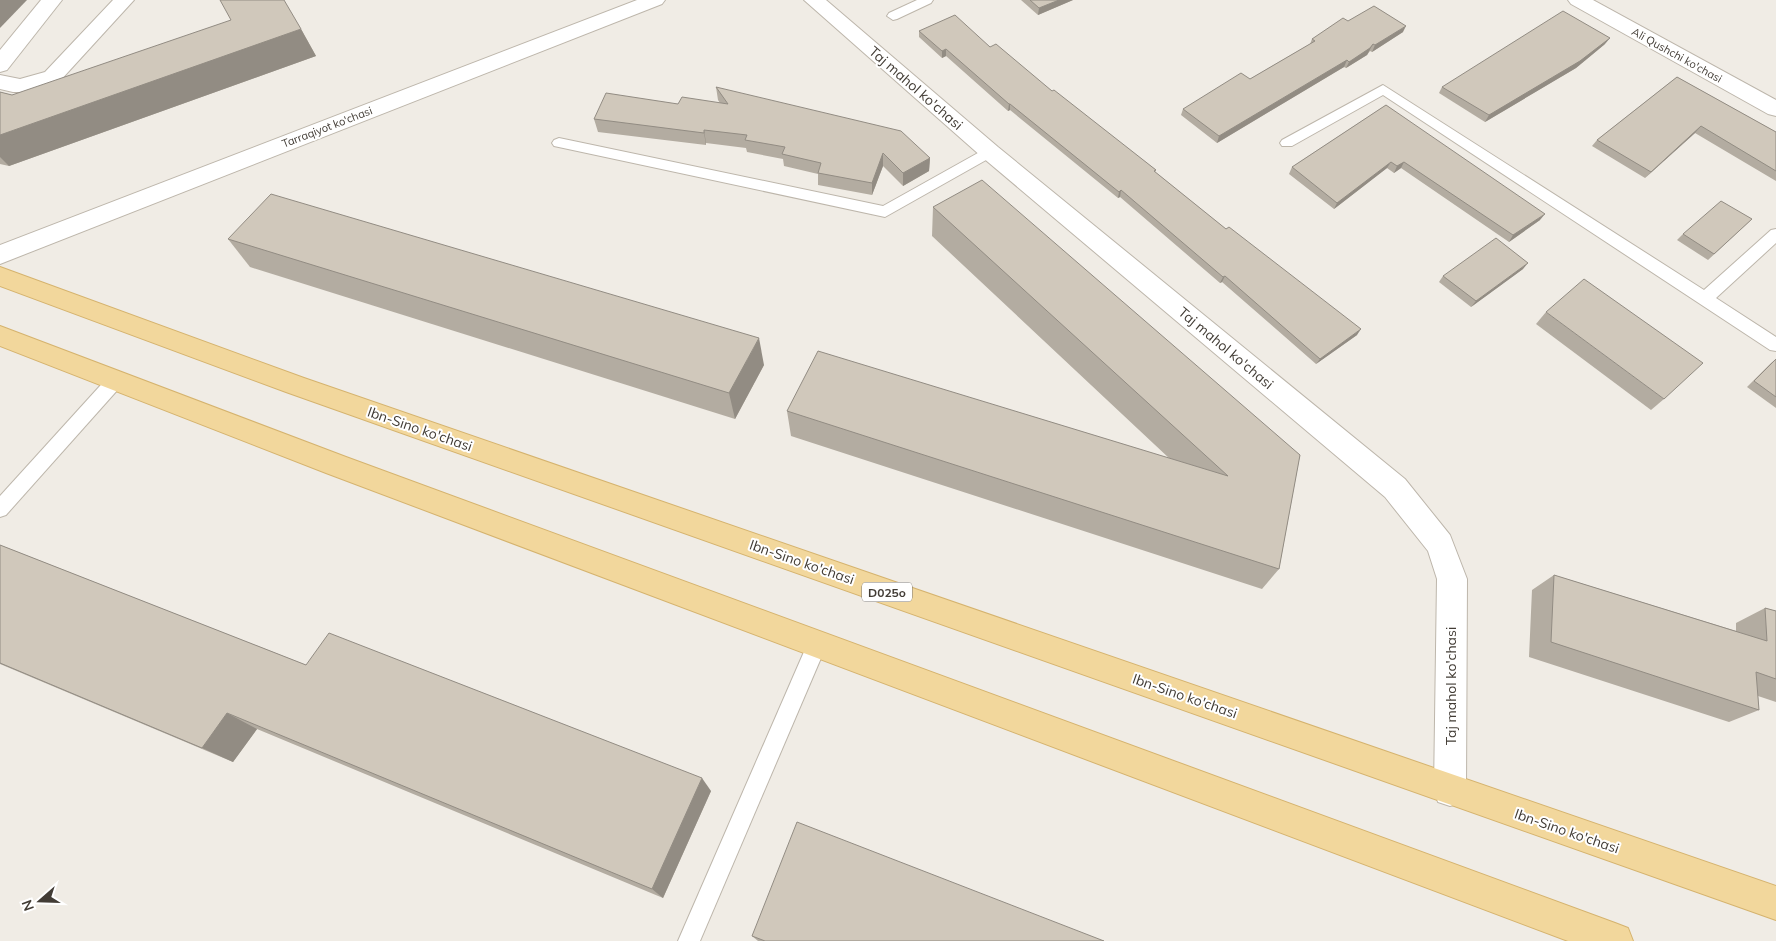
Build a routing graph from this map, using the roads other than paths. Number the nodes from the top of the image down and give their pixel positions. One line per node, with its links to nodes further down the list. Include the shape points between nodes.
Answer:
1 (52, 0): 8 (street)
2 (124, 0): 9 (street, via 52,77 37,84 8,86)
3 (655, 0): 15 (street, Tarraqiyot ko'chasi)
4 (814, 0): 13 (street, Taj mahol ko'chasi)
5 (927, 0): 7 (lane)
6 (1578, 0): 10 (street, Ali Qushchi ko'chasi)
7 (893, 16)
8 (0, 65)
9 (0, 82)
10 (1776, 109)
11 (559, 143): 13 (lane, via 885,212)
12 (1287, 143): 17 (lane, via 1383,89)
13 (990, 152): 23 (street, Taj mahol ko'chasi, via 1395,488 1440,544 1452,579)
14 (1776, 234): 17 (lane)
15 (0, 255)
16 (0, 276): 23 (main road, Ibn-Sino ko'chasi / D025o, via 295,385)
17 (1705, 299): 19 (lane)
18 (0, 336): 20 (main road)
19 (1776, 345)
20 (115, 382): 21 (lane); 22 (main road)
21 (0, 509)
22 (818, 644): 25 (lane); 26 (main road)
23 (1450, 790): 24 (main road, Ibn-Sino ko'chasi / D025o)
24 (1776, 903)
25 (689, 941)
26 (1615, 941)

